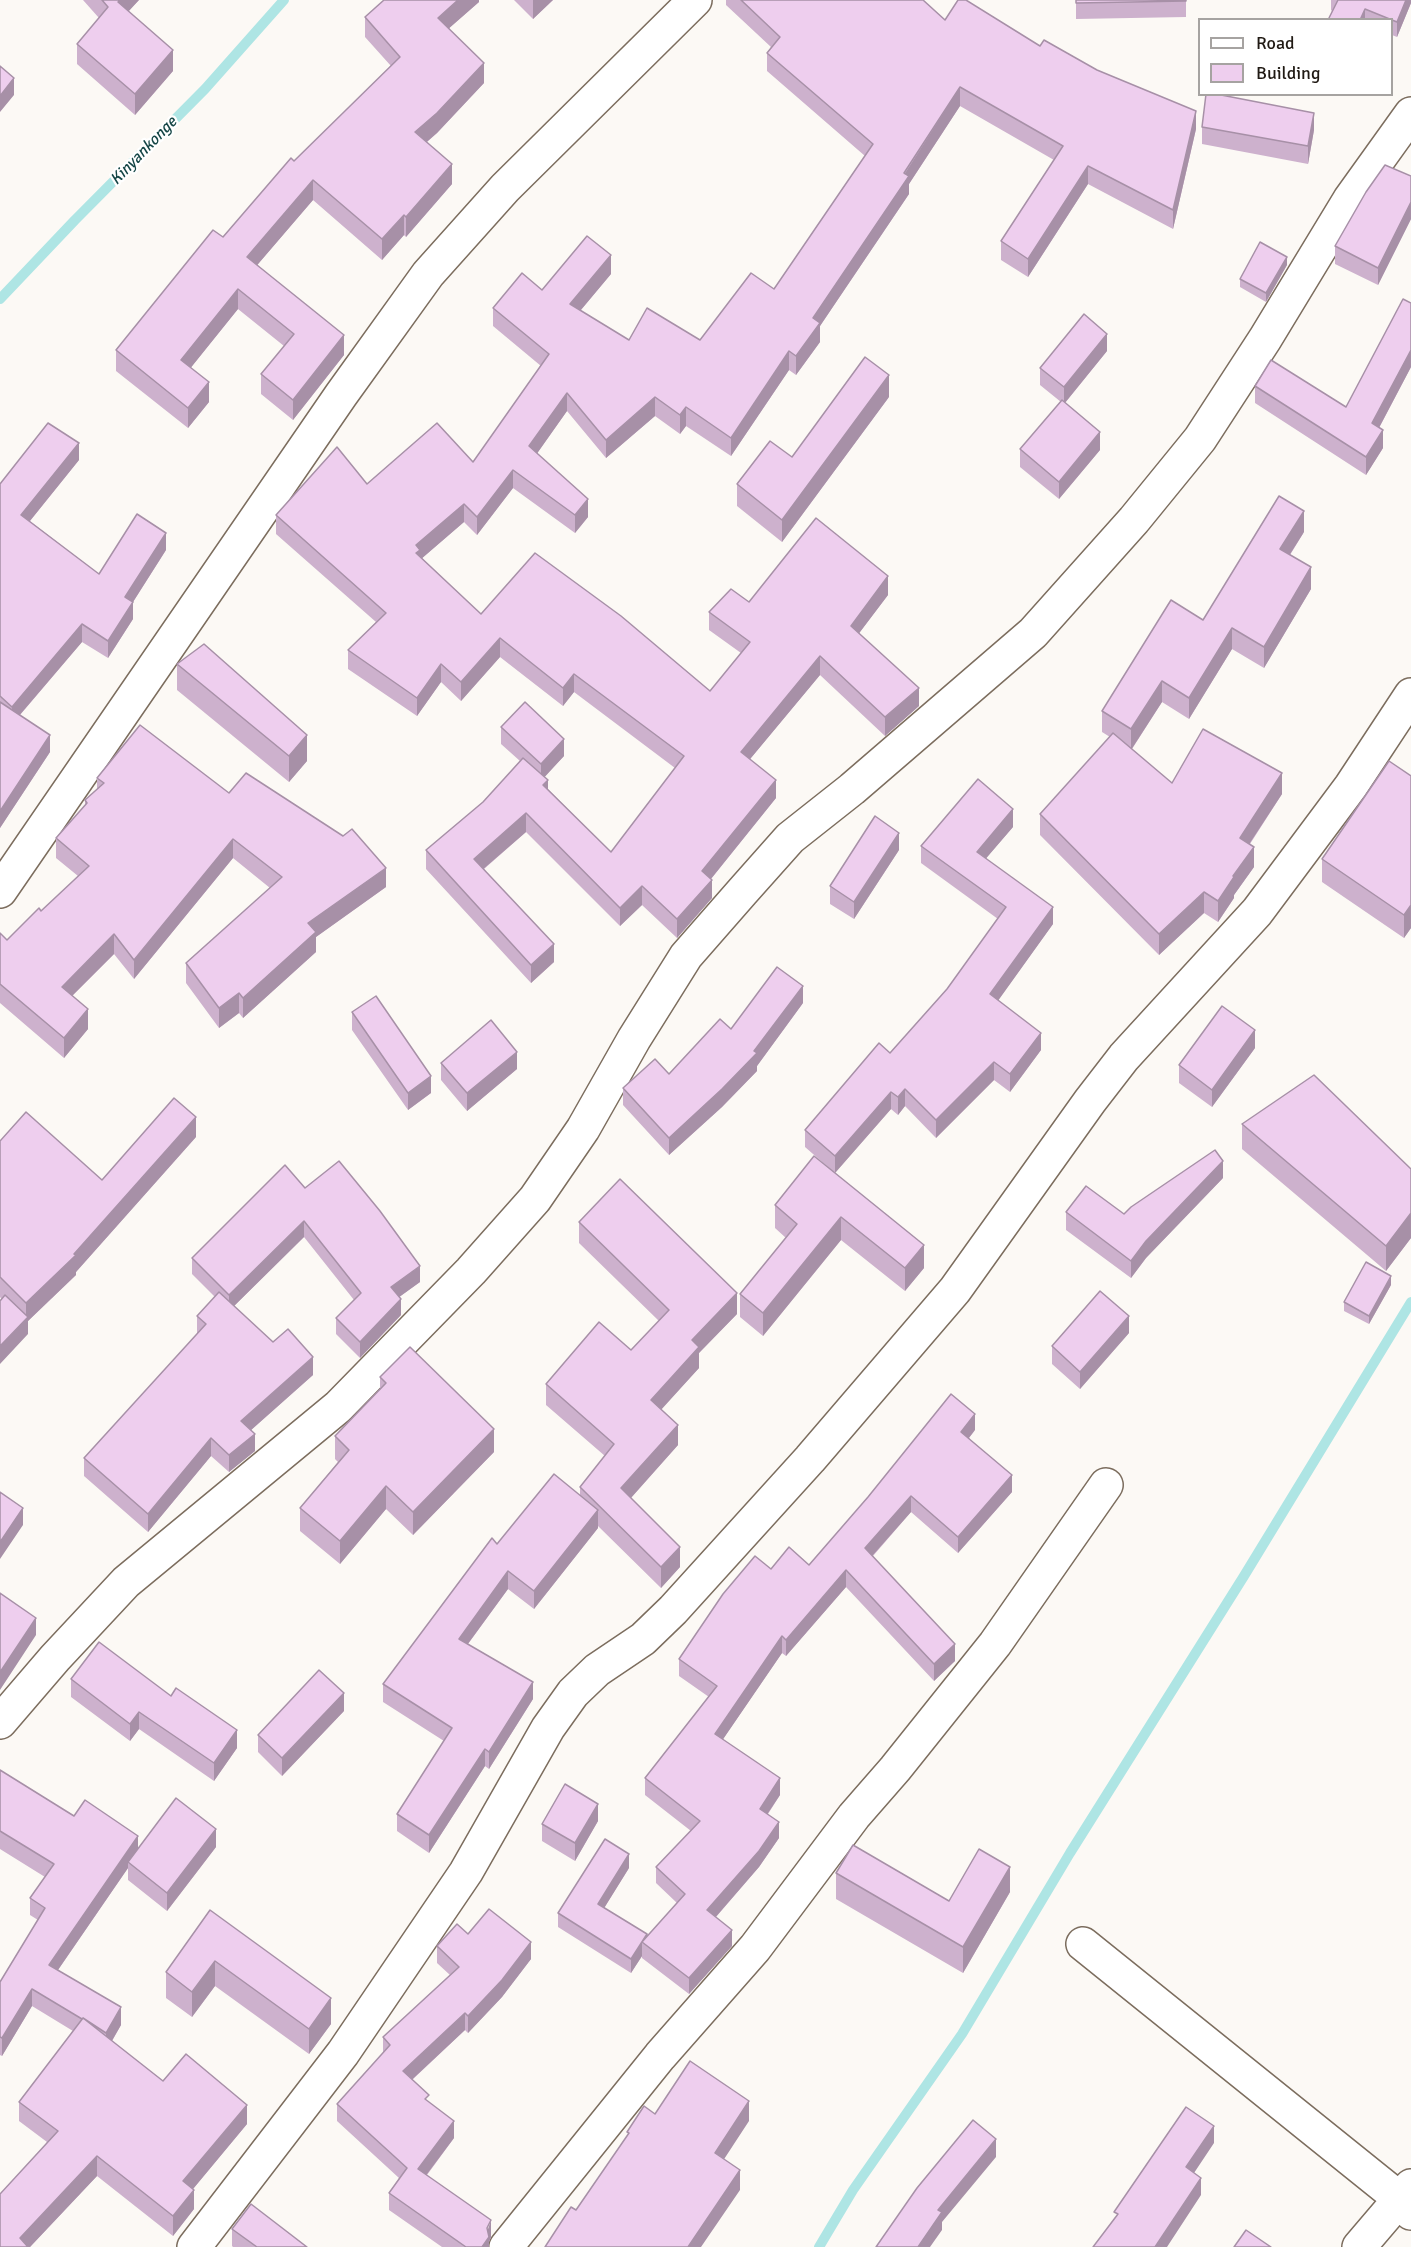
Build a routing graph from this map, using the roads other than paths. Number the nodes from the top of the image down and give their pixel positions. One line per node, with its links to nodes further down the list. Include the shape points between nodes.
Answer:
1 (695, 0): 4 (street, via 505,188 428,274)
2 (1411, 114): 6 (street, via 1350,199 1200,439 1134,520 1033,633 790,838 742,892 686,956 583,1129 535,1199 471,1271 338,1407 126,1582)
3 (1411, 695): 9 (street, via 1352,786 1257,912 1124,1057 955,1290 673,1610 643,1639 597,1670 573,1693 548,1728 466,1872 343,2053)
4 (0, 891)
5 (1106, 1485): 10 (street, via 994,1644 854,1816 755,1948 660,2056)
6 (0, 1722)
7 (1083, 1944): 8 (street)
8 (1407, 2199): 11 (street)
9 (194, 2247)
10 (507, 2247)
11 (1359, 2247)

